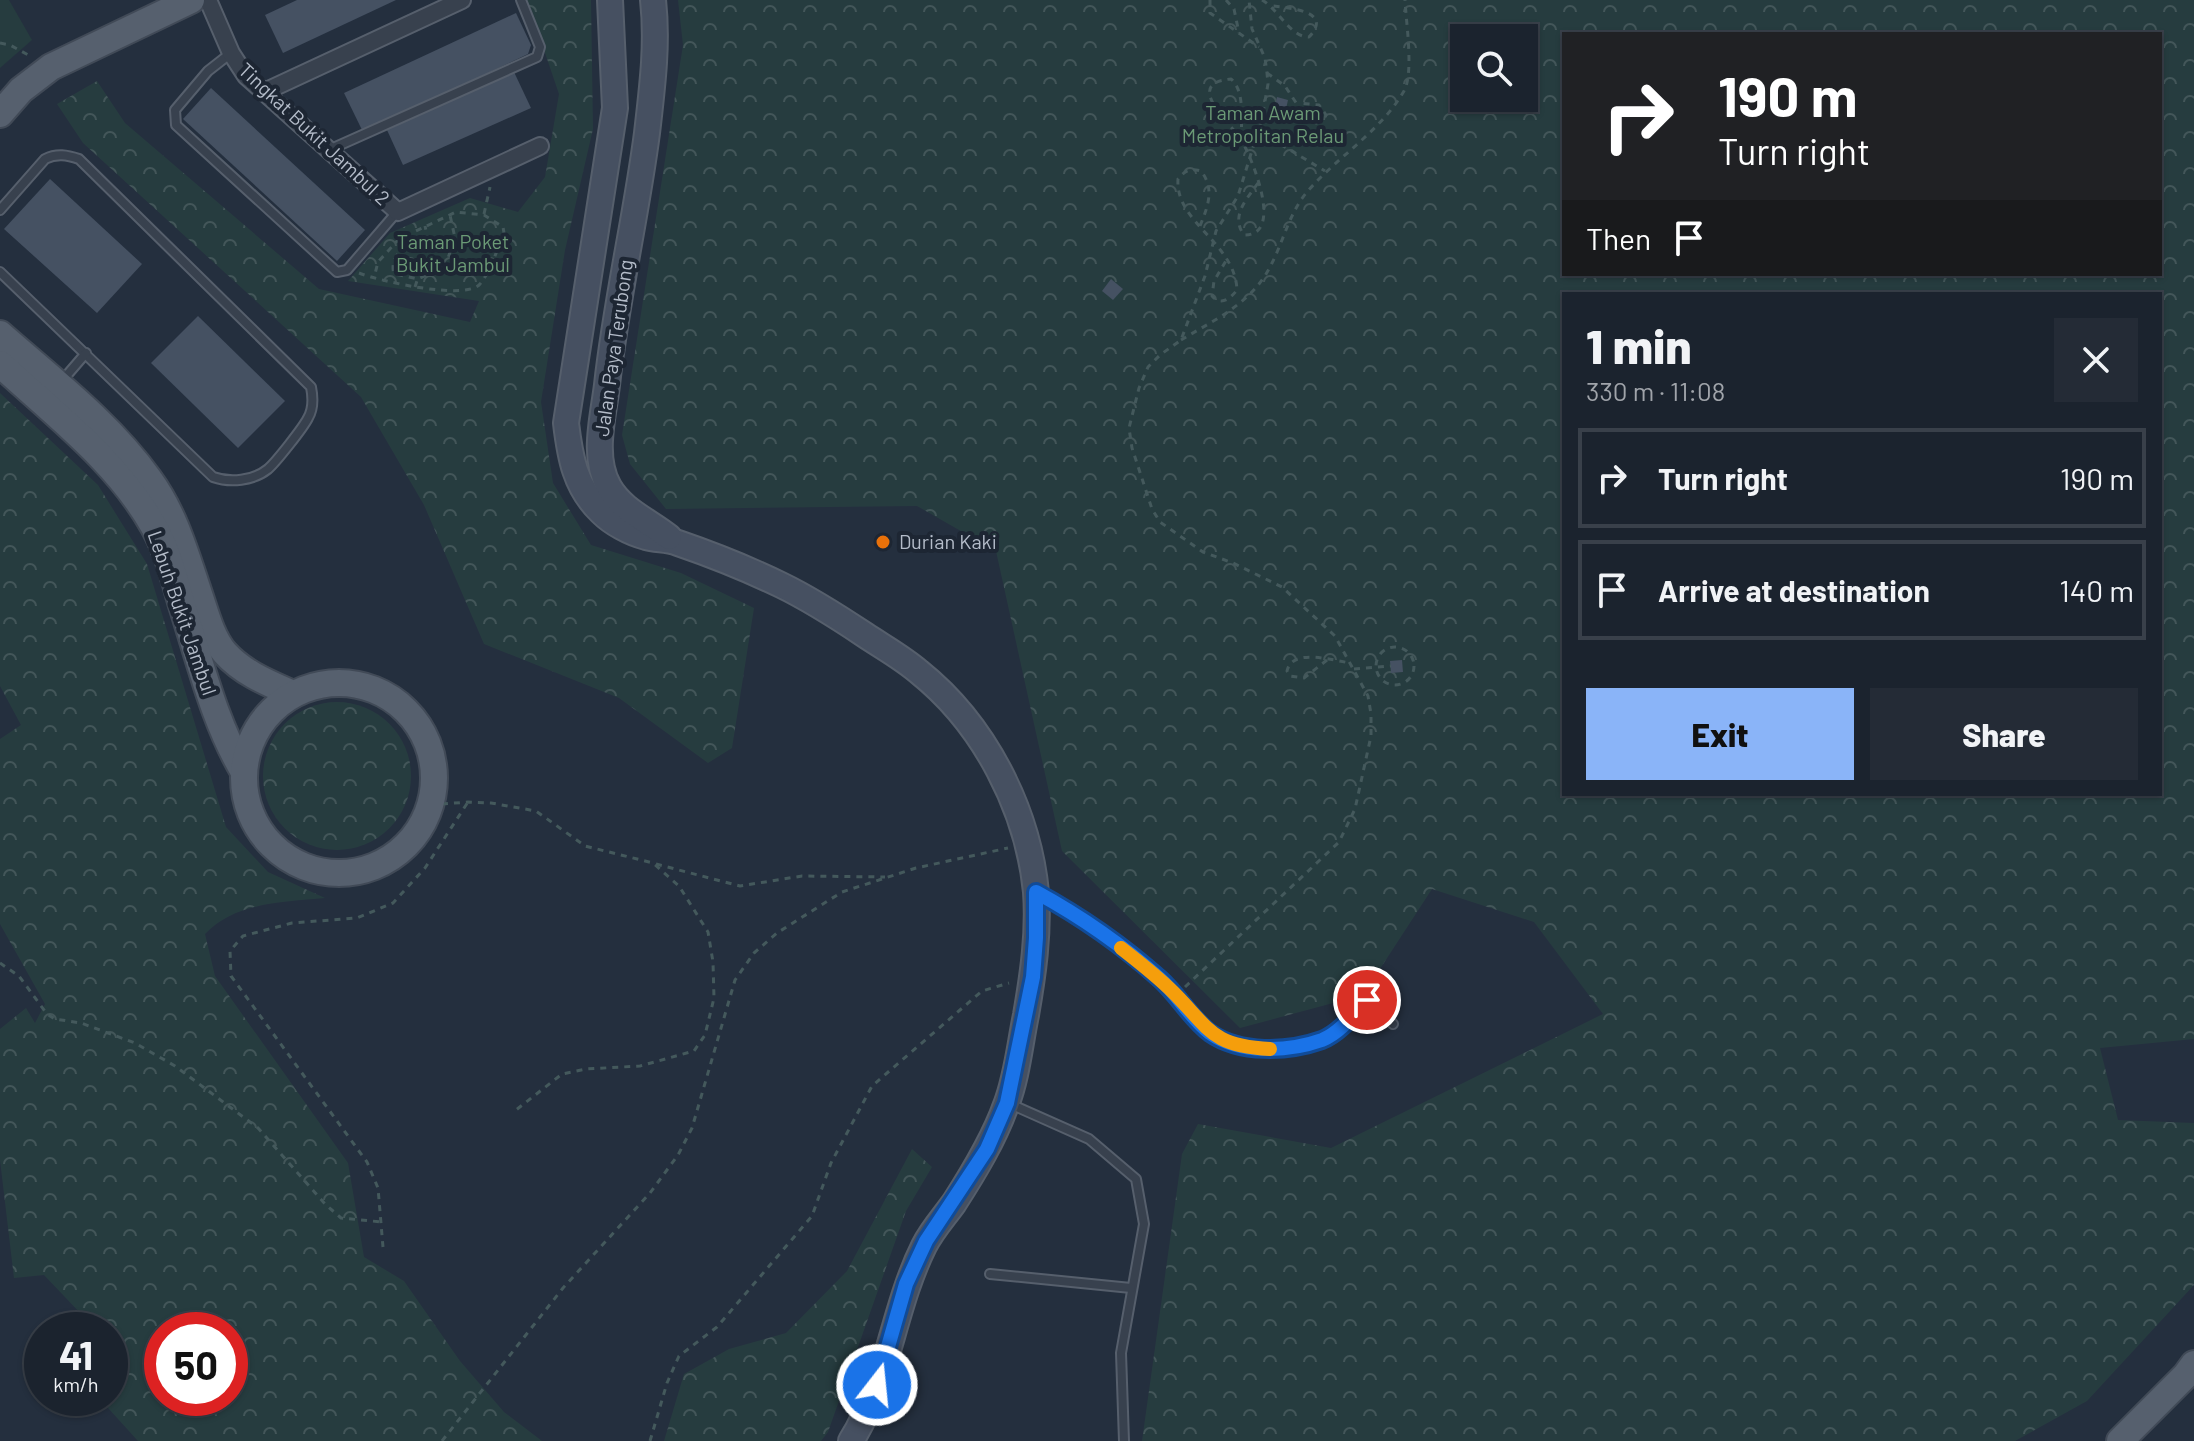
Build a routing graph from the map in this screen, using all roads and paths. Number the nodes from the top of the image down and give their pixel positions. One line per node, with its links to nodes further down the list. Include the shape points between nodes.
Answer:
1 (191, 0): 17 (main road)
2 (208, 0): 16 (street, Tingkat Bukit Jambul 2)
3 (462, 0): 19 (street)
4 (521, 0): 25 (lane, via 540,47 537,57)
5 (610, 0): 47 (main road, Jalan Paya Terubong, via 615,108 566,423 570,459 581,490 602,513 627,530)
6 (653, 0): 47 (main road, Jalan Paya Terubong, via 650,107 611,344 600,463 609,487 628,510)
7 (1210, 0): 13 (path, via 1210,13)
8 (1226, 0): 13 (path, via 1234,9)
9 (1249, 0): 15 (path)
10 (1262, 0): 12 (path)
11 (1405, 0): 27 (path, via 1405,89 1376,125)
12 (1273, 6): 12 (path, via 1302,37 1313,32 1316,26 1309,13)
13 (1239, 33): 15 (path)
14 (0, 43): 17 (path)
15 (1259, 47): 18 (path)
16 (231, 53): 19 (street, Tingkat Bukit Jambul 2); 31 (lane, via 175,110 176,125 337,272 347,270)
17 (51, 67): 21 (main road)
18 (1267, 73): 20 (path); 22 (path)
19 (264, 92): 25 (street, Tingkat Bukit Jambul 2)
20 (1298, 103): 20 (path, via 1308,121 1323,121 1326,115 1319,105)
21 (0, 114)
22 (1258, 131): 26 (path); 27 (path)
23 (1242, 139): 23 (path, via 1211,101 1214,85 1222,80 1237,84); 26 (path)
24 (540, 146): 31 (street, Tingkat Bukit Jambul 2)
25 (331, 149): 31 (street, Tingkat Bukit Jambul 2)
26 (1250, 161): 28 (path); 37 (path)
27 (1325, 171): 43 (path, via 1296,205 1271,266 1250,295)
28 (1258, 183): 28 (path, via 1264,223 1260,231 1244,235 1238,215)
29 (487, 203): 33 (path)
30 (0, 210): 44 (lane, via 45,159 79,159 305,379 313,400 308,418 267,470 225,481 213,477)
31 (398, 212)
32 (450, 215): 33 (path); 34 (path); 40 (path, via 455,232 448,258)
33 (484, 215): 41 (path, via 499,223 504,233 480,284 466,291)
34 (425, 226): 36 (path); 41 (path, via 389,247 374,278)
35 (1200, 226): 35 (path, via 1178,189 1178,179 1193,169 1201,171 1210,186); 37 (path)
36 (429, 238): 40 (path); 40 (path, via 408,245 392,263 394,274)
37 (1214, 239): 38 (path); 43 (path)
38 (1227, 259): 38 (path, via 1237,290 1216,301 1211,288)
39 (0, 272): 44 (lane)
40 (418, 279): 41 (path)
41 (415, 287)
42 (0, 334): 46 (main road, Lebuh Bukit Jambul)
43 (1181, 340): 49 (path, via 1148,367 1132,410 1132,448 1152,509 1160,522 1203,552 1282,587 1335,636)
44 (86, 353): 46 (lane)
45 (0, 364): 54 (main road, Lebuh Bukit Jambul, via 96,453 155,529 224,738)
46 (58, 386): 53 (main road, Lebuh Bukit Jambul, via 116,439 150,480 175,521 222,650 258,678)
47 (673, 541): 57 (main road, via 782,586 920,672 962,714 986,748 1010,791)
48 (1327, 660): 48 (path, via 1294,659 1287,671 1304,678); 49 (path)
49 (1351, 663): 52 (path)
50 (1391, 666): 51 (path)
51 (1376, 668): 51 (path, via 1386,683 1399,685 1410,679 1415,667 1407,650 1395,647 1383,651); 52 (path)
52 (1354, 669): 63 (path, via 1368,696 1371,736 1355,809 1339,842)
53 (293, 694): 54 (main road, via 268,715 251,741); 56 (main road, via 348,683 375,689 400,704 419,725 431,750 435,778)
54 (244, 772): 56 (main road, via 247,803 260,830 280,853 307,867 338,873 368,868 395,855 417,833)
55 (468, 802): 56 (path); 58 (path, via 536,811 585,846); 67 (path, via 425,868 393,903 357,918 292,923 243,936 230,951 231,976 367,1162 378,1188)
56 (430, 805)
57 (1027, 843): 59 (path); 60 (main road)
58 (653, 863): 59 (path, via 740,886 802,876); 66 (path, via 679,886 708,932 714,998 705,1035 694,1051 651,1063 562,1074)
59 (888, 877): 72 (path, via 842,892 754,953 735,980 692,1128 678,1155 563,1288)
60 (1036, 892): 62 (main road); 63 (lane, via 1075,913)
61 (0, 963): 67 (path, via 19,976 47,1014 135,1043 258,1128 341,1218)
62 (1033, 977): 65 (main road); 73 (path, via 982,991 872,1086 831,1163 812,1216 717,1327 679,1356)
63 (1176, 995): 64 (lane, via 1209,1032 1247,1048 1324,1039 1367,1000)
64 (1393, 1024)
65 (1007, 1103): 70 (lane, via 1089,1139 1136,1179 1144,1224); 74 (main road, via 987,1149 926,1241 906,1284 877,1385)
66 (516, 1110)
67 (382, 1222): 68 (path)
68 (383, 1247)
69 (990, 1274): 70 (lane)
70 (1131, 1288): 75 (lane, via 1121,1353)
71 (2194, 1364): 76 (main road)
72 (442, 1441)
73 (650, 1441)
74 (851, 1441)
75 (1124, 1441)
76 (2120, 1441)

